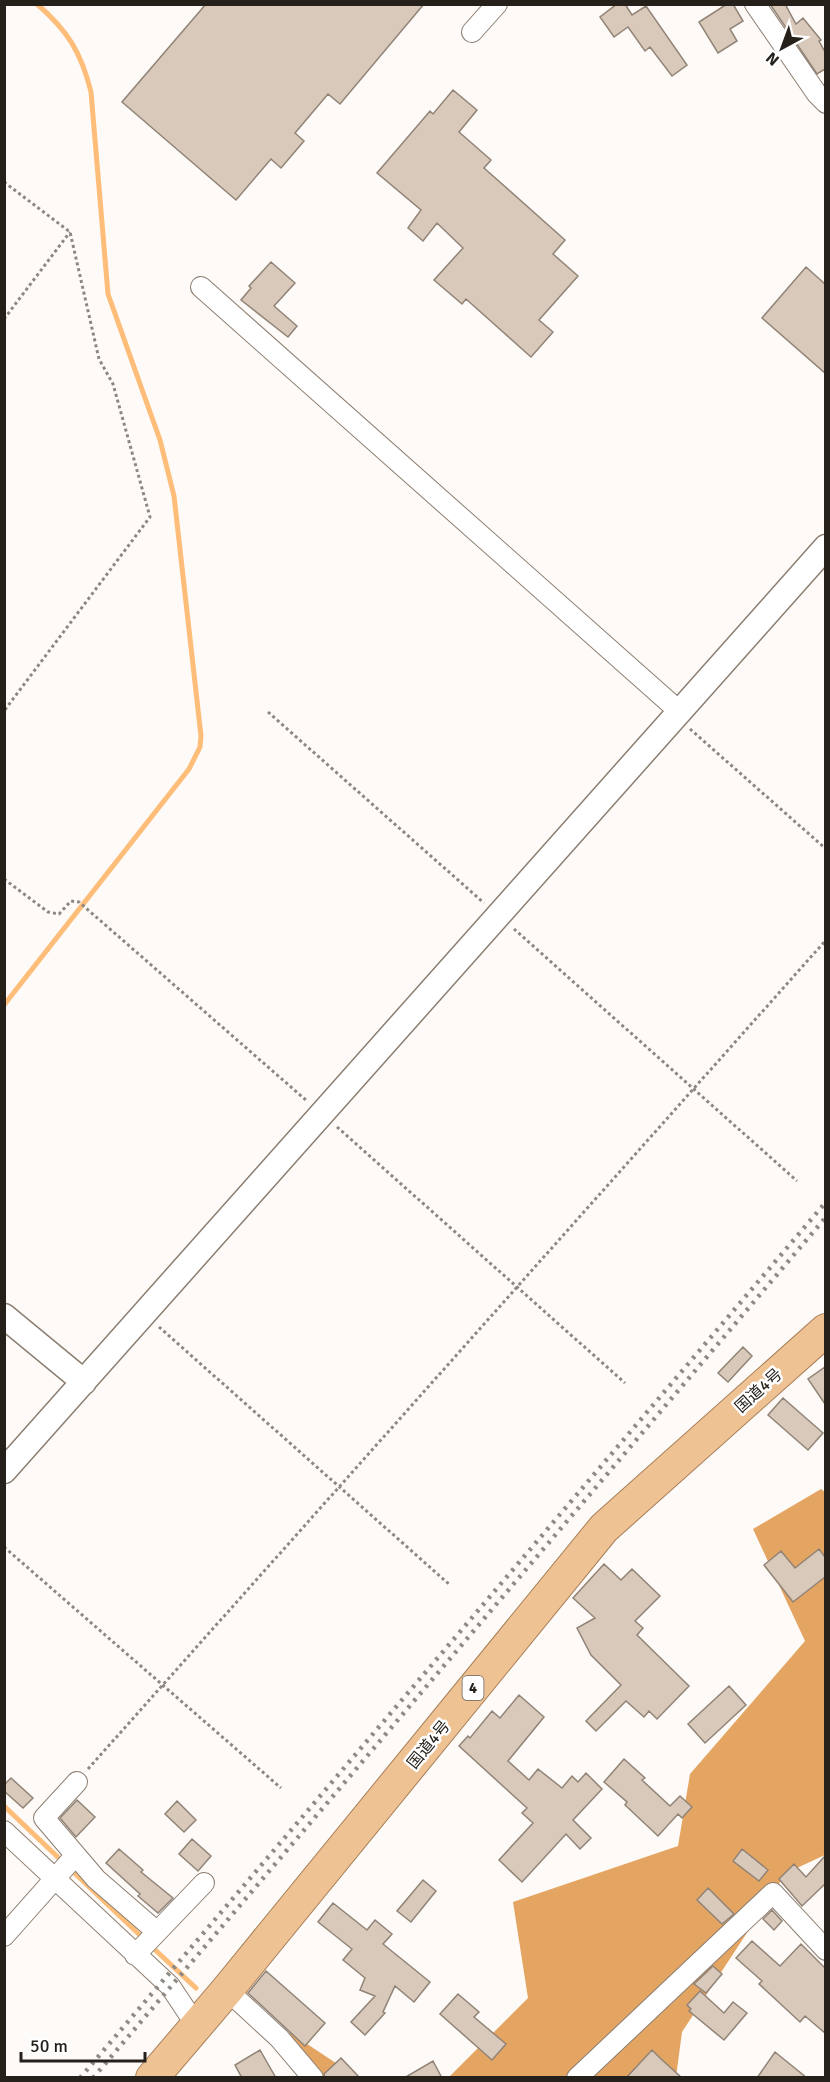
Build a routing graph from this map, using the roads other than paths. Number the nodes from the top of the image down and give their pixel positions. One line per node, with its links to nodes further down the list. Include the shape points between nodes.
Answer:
1 (497, 4): 3 (street)
2 (755, 4): 4 (street)
3 (472, 32)
4 (825, 103)
5 (201, 286): 7 (street)
6 (825, 547): 7 (street)
7 (678, 715): 10 (street)
8 (4, 1316): 10 (street)
9 (825, 1330): 19 (highway, 国道4号 / 4, via 604,1528)
10 (84, 1382): 11 (street)
11 (4, 1471)
12 (77, 1782): 14 (street, via 44,1818)
13 (4, 1831): 14 (street)
14 (64, 1868): 16 (street); 17 (street); 17 (street, via 96,1879)
15 (204, 1883): 17 (street)
16 (4, 1935)
17 (146, 1942): 20 (street)
18 (825, 1950): 23 (street, via 773,1893)
19 (227, 1990): 20 (highway, 国道4号 / 4); 22 (street, via 279,2038)
20 (196, 2025): 21 (highway, 国道4号 / 4)
21 (152, 2078)
22 (313, 2078)
23 (577, 2078)

